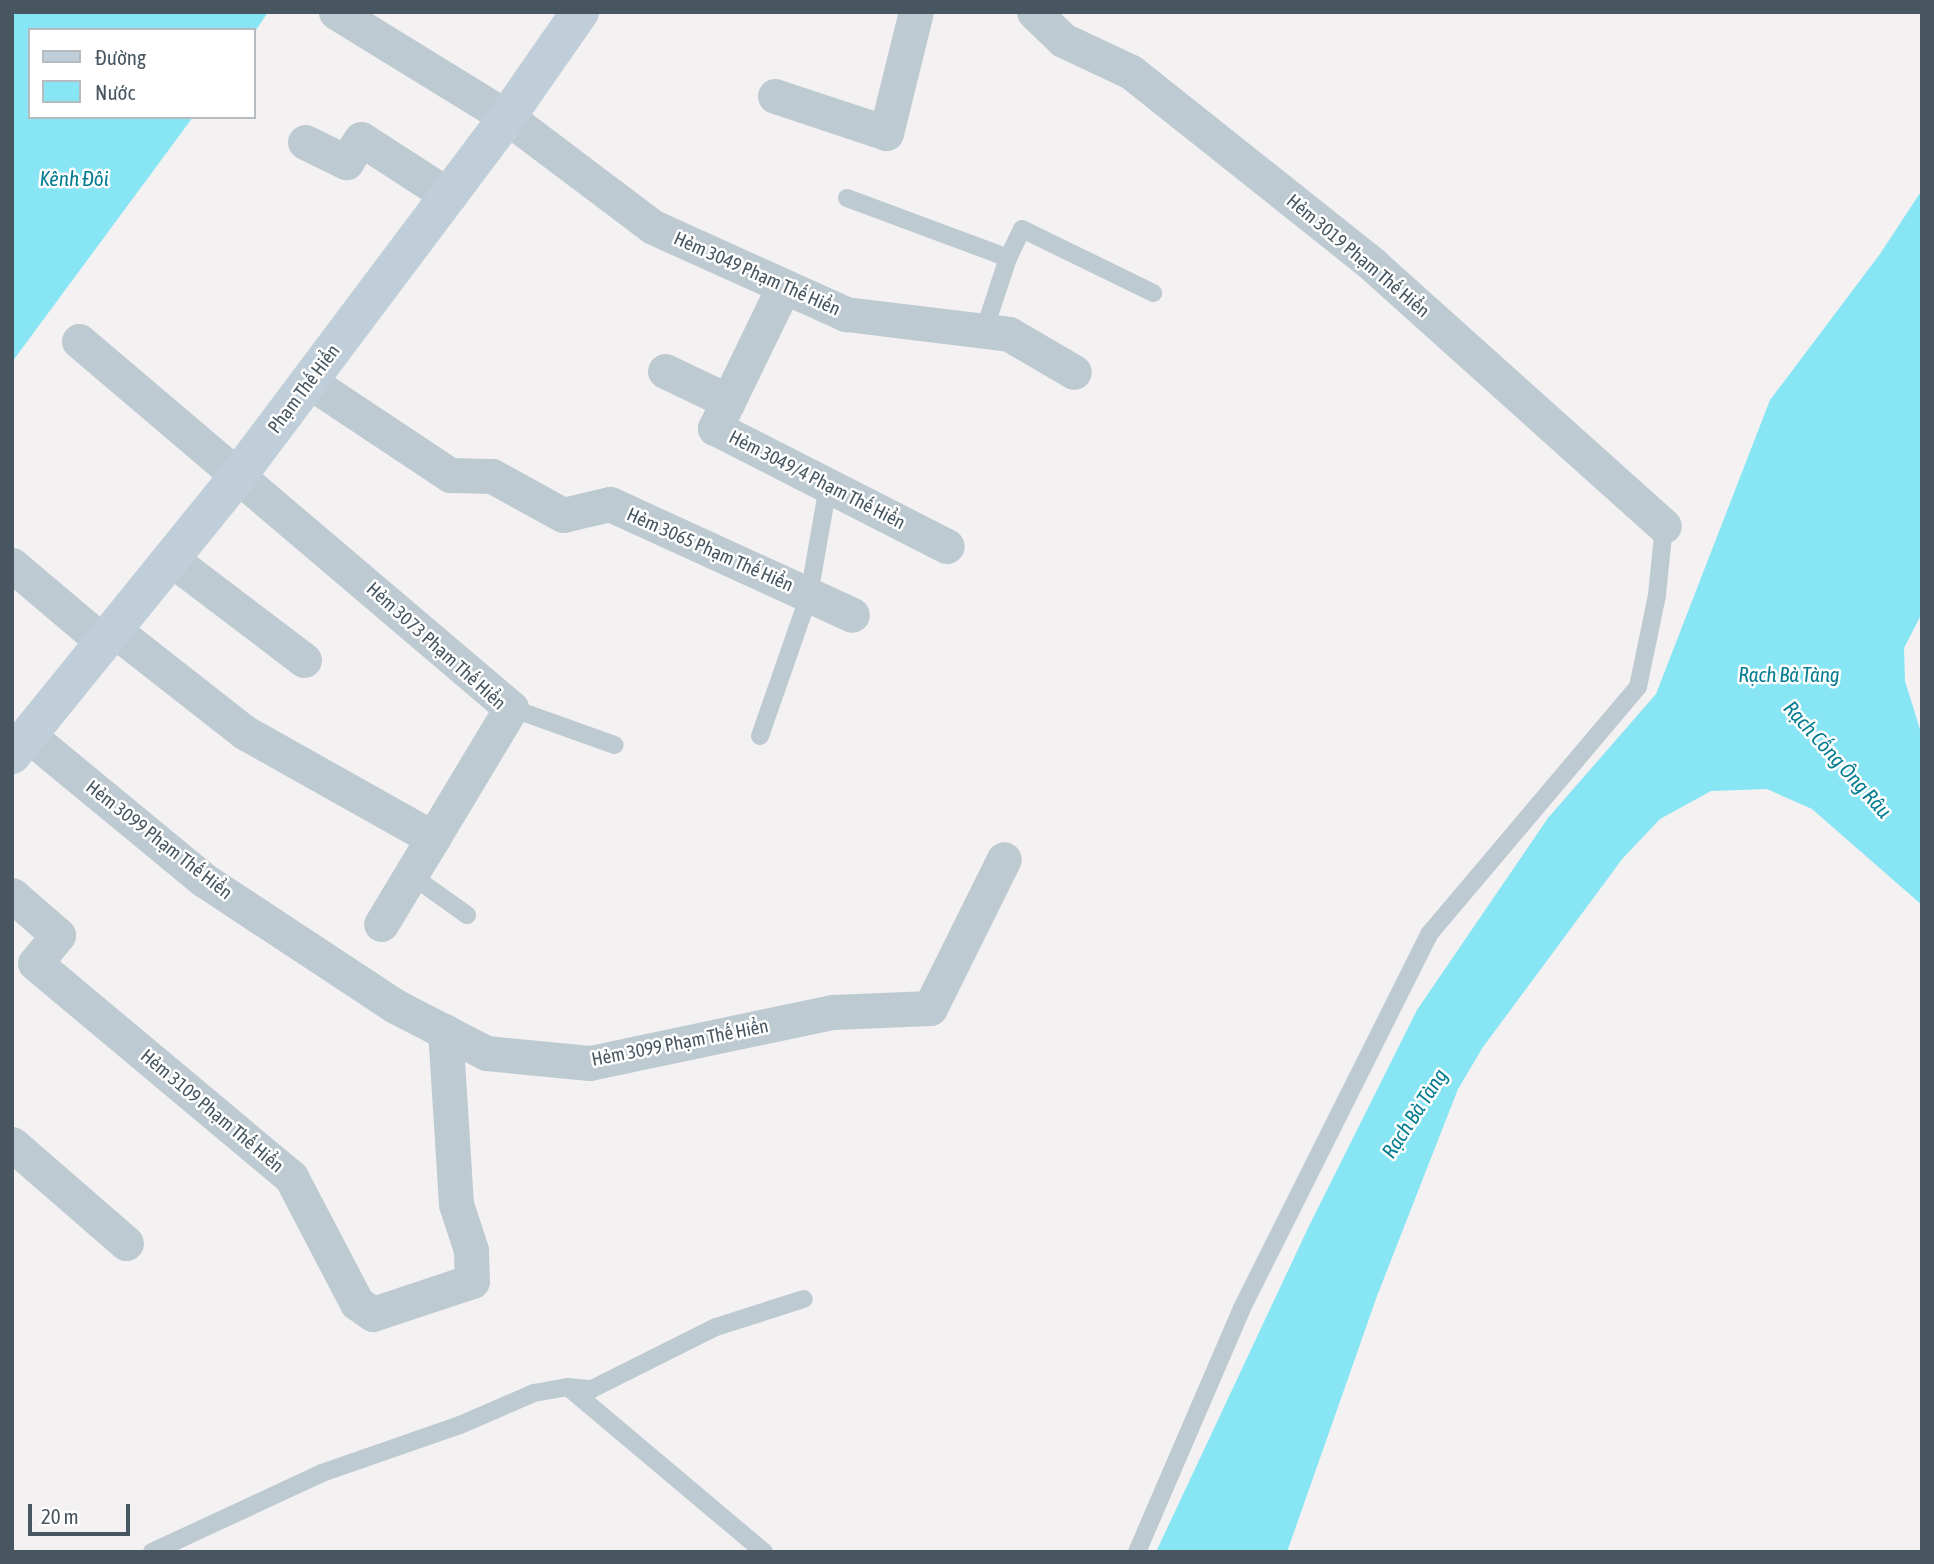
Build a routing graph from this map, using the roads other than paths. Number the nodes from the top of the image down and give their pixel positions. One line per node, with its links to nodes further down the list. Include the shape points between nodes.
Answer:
1 (336, 12): 6 (street, Hẻm 3049 Phạm Thế Hiển)
2 (580, 12): 6 (main road, Phạm Thế Hiển)
3 (916, 12): 5 (street, via 886,133)
4 (1034, 12): 21 (street, Hẻm 3019 Phạm Thế Hiển, via 1063,40 1130,72 1372,264)
5 (775, 96)
6 (507, 117): 8 (main road, Phạm Thế Hiển); 11 (street, Hẻm 3049 Phạm Thế Hiển, via 653,227)
7 (305, 142): 8 (street, via 346,162 361,139)
8 (449, 196): 17 (main road, Phạm Thế Hiển)
9 (847, 198): 10 (lane)
10 (1008, 258): 12 (lane, via 1022,229); 13 (lane)
11 (783, 288): 13 (street, Hẻm 3049 Phạm Thế Hiển, via 846,314); 18 (street, Hẻm 3049/4 Phạm Thế Hiển)
12 (1153, 293)
13 (984, 331): 16 (street, Hẻm 3049 Phạm Thế Hiển, via 1009,334)
14 (79, 341): 19 (street, Hẻm 3073 Phạm Thế Hiển)
15 (665, 372): 18 (street)
16 (1074, 372)
17 (310, 382): 19 (main road, Phạm Thế Hiển); 25 (street, Hẻm 3065 Phạm Thế Hiển, via 450,475 492,476 563,515 610,504)
18 (728, 401): 20 (street, Hẻm 3049/4 Phạm Thế Hiển, via 715,428)
19 (240, 473): 23 (main road, Phạm Thế Hiển); 29 (street, Hẻm 3073 Phạm Thế Hiển)
20 (828, 486): 22 (street, Hẻm 3049/4 Phạm Thế Hiển); 25 (lane)
21 (1664, 526): 46 (lane, via 1657,595 1638,687 1430,933 1242,1308)
22 (947, 546)
23 (171, 559): 27 (main road, Phạm Thế Hiển); 28 (street)
24 (12, 565): 27 (street)
25 (809, 595): 26 (street, Hẻm 3065 Phạm Thế Hiển); 30 (lane)
26 (852, 615)
27 (109, 636): 31 (main road, Phạm Thế Hiển); 33 (street, via 244,732)
28 (304, 660)
29 (511, 708): 32 (lane); 33 (street, Hẻm 3073 Phạm Thế Hiển)
30 (760, 736)
31 (20, 745): 39 (street, Hẻm 3099 Phạm Thế Hiển, via 204,880 395,1006)
32 (615, 745)
33 (433, 838): 35 (street, Hẻm 3073 Phạm Thế Hiển)
34 (1004, 859): 39 (street, Hẻm 3099 Phạm Thế Hiển, via 930,1008 833,1012 590,1063 486,1053)
35 (411, 875): 37 (lane); 38 (street, Hẻm 3073 Phạm Thế Hiển)
36 (12, 895): 39 (street, Hẻm 3109 Phạm Thế Hiển, via 58,935 36,963 291,1177 357,1303 373,1314 472,1280 471,1250 456,1203)
37 (467, 915)
38 (381, 923)
39 (444, 1031)
40 (12, 1144): 41 (street)
41 (126, 1243)
42 (804, 1299): 43 (lane, via 716,1327 592,1389)
43 (568, 1387): 44 (lane, via 534,1393 322,1473); 45 (lane)
44 (152, 1552)
45 (764, 1552)
46 (1137, 1552)

